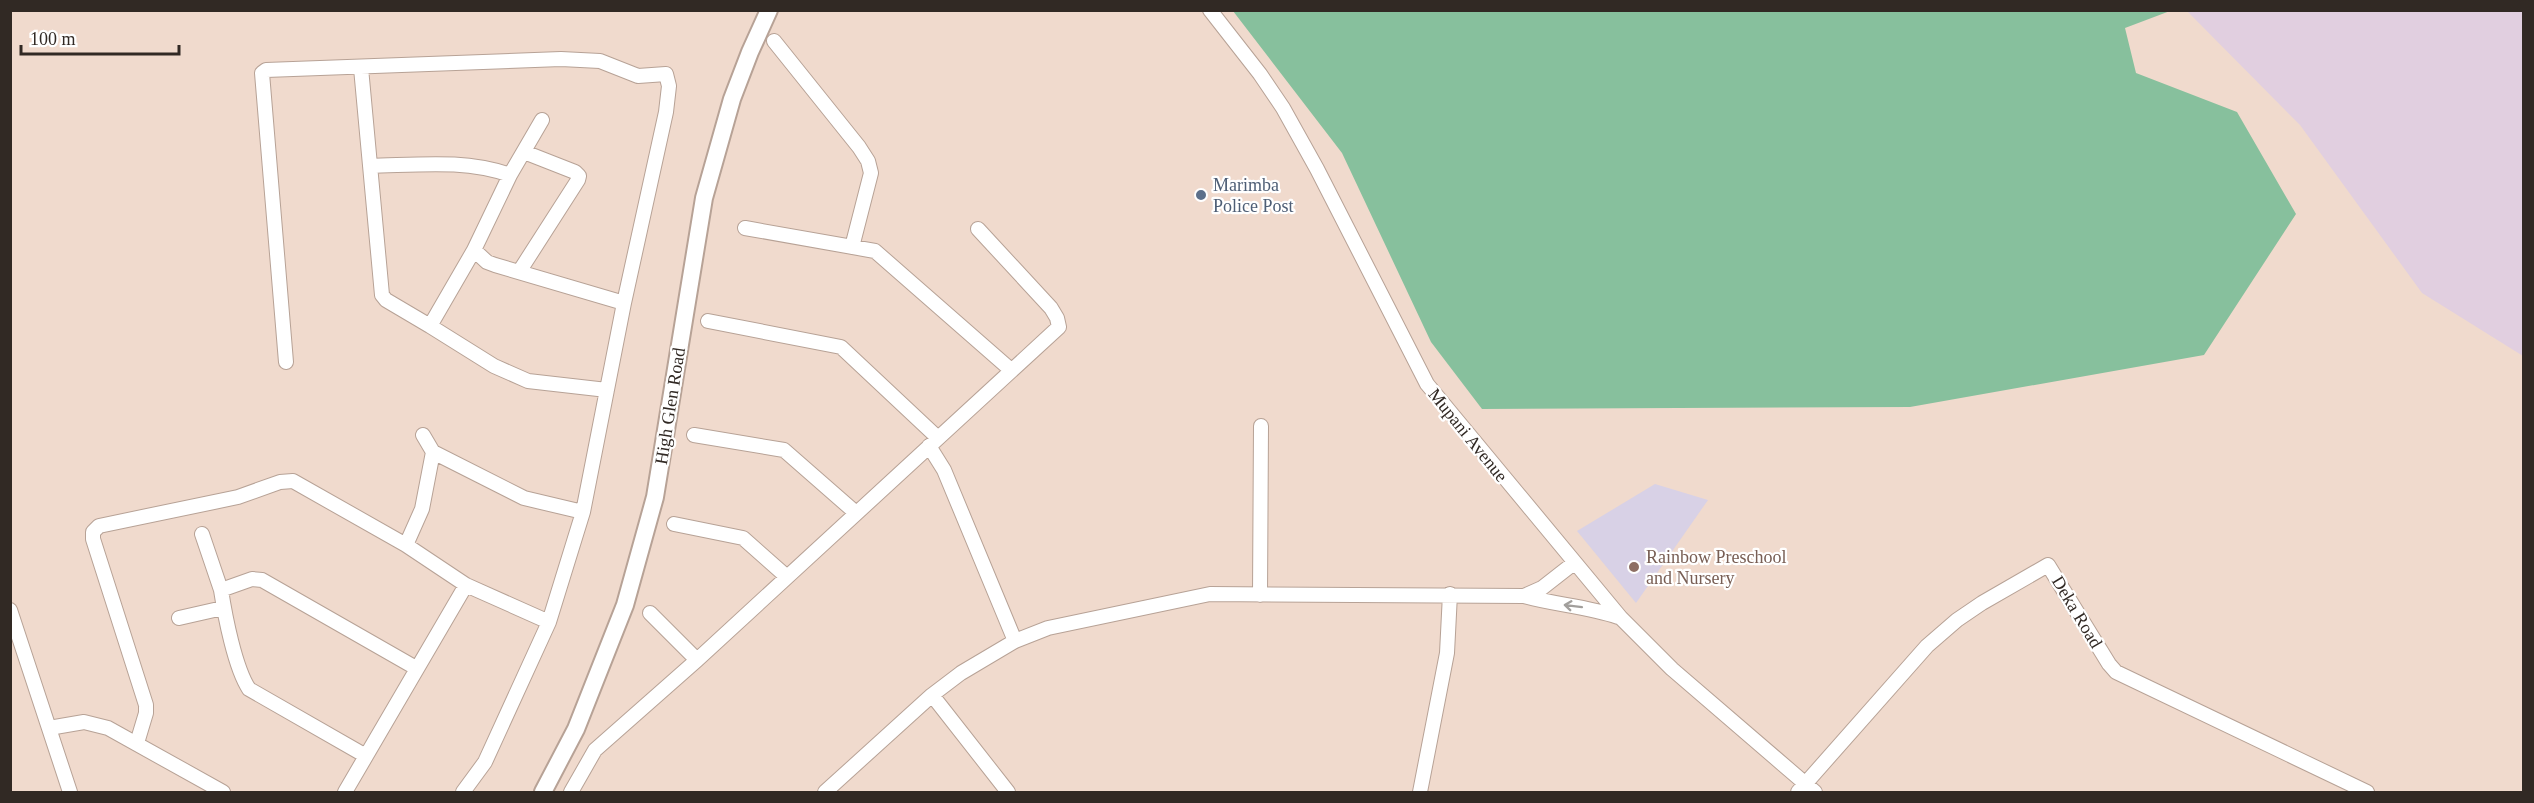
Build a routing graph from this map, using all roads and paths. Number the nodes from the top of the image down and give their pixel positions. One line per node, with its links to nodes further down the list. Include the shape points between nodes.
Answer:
1 (769, 10): 56 (main road, High Glen Road, via 732,99 704,198 655,497 625,605 576,729)
2 (1210, 10): 30 (street, Mupani Avenue, via 1283,108 1427,384)
3 (774, 41): 11 (street, via 868,160 871,173)
4 (361, 68): 7 (street); 14 (street, via 561,59 600,61 638,76 666,74 666,112); 17 (street, via 266,70 261,75)
5 (542, 120): 6 (street)
6 (524, 152): 8 (street); 13 (street, via 579,176)
7 (370, 166): 8 (street, via 455,164); 16 (street, via 382,295)
8 (510, 175): 12 (street)
9 (745, 228): 11 (street)
10 (978, 229): 18 (street, via 1057,318 1059,327)
11 (852, 247): 18 (street, via 875,251)
12 (474, 250): 13 (street, via 487,262); 16 (street)
13 (519, 272): 14 (street)
14 (624, 303): 19 (street)
15 (708, 321): 23 (street, via 841,347)
16 (430, 326): 19 (street, via 495,366 528,381)
17 (286, 362)
18 (1011, 370): 23 (street)
19 (607, 390): 25 (street)
20 (1261, 426): 35 (street)
21 (423, 435): 24 (street)
22 (694, 435): 26 (street, via 784,450)
23 (933, 442): 26 (street); 43 (street)
24 (433, 452): 25 (street, via 524,498); 29 (street, via 422,509)
25 (583, 512): 42 (street)
26 (856, 513): 31 (street)
27 (674, 524): 31 (street, via 743,538)
28 (202, 534): 33 (street)
29 (406, 545): 32 (street); 49 (street, via 293,481 238,497 97,527 93,538 146,705)
30 (1574, 563): 36 (street, via 1542,588); 41 (street, Mupani Avenue)
31 (787, 577): 45 (street)
32 (466, 585): 42 (street); 46 (street)
33 (221, 590): 37 (street); 46 (street, via 252,579 262,580)
34 (1450, 594): 35 (street); 36 (street); 60 (street, via 1447,653)
35 (1260, 595): 43 (street, via 1202,595 1048,628)
36 (1524, 596): 41 (street, one-way to 36, via 1597,609)
37 (223, 608): 40 (street); 50 (street, via 249,689)
38 (10, 610): 44 (street)
39 (650, 613): 45 (street)
40 (179, 618)
41 (1621, 618): 51 (street, Mupani Avenue)
42 (549, 622): 55 (street, via 484,762)
43 (1016, 641): 47 (street)
44 (16, 649): 48 (street)
45 (697, 660): 57 (street, via 595,750)
46 (417, 668): 50 (street)
47 (932, 695): 58 (street); 59 (street)
48 (49, 728): 49 (street, via 84,722 108,728); 52 (street)
49 (137, 743): 53 (street)
50 (366, 756): 54 (street)
51 (1806, 790): 61 (street, Deka Road, via 1927,646 1982,603 2048,565 2116,672)
52 (70, 792)
53 (223, 792)
54 (345, 792)
55 (463, 792)
56 (543, 792)
57 (571, 792)
58 (825, 792)
59 (1008, 792)
60 (1420, 792)
61 (2367, 792)

